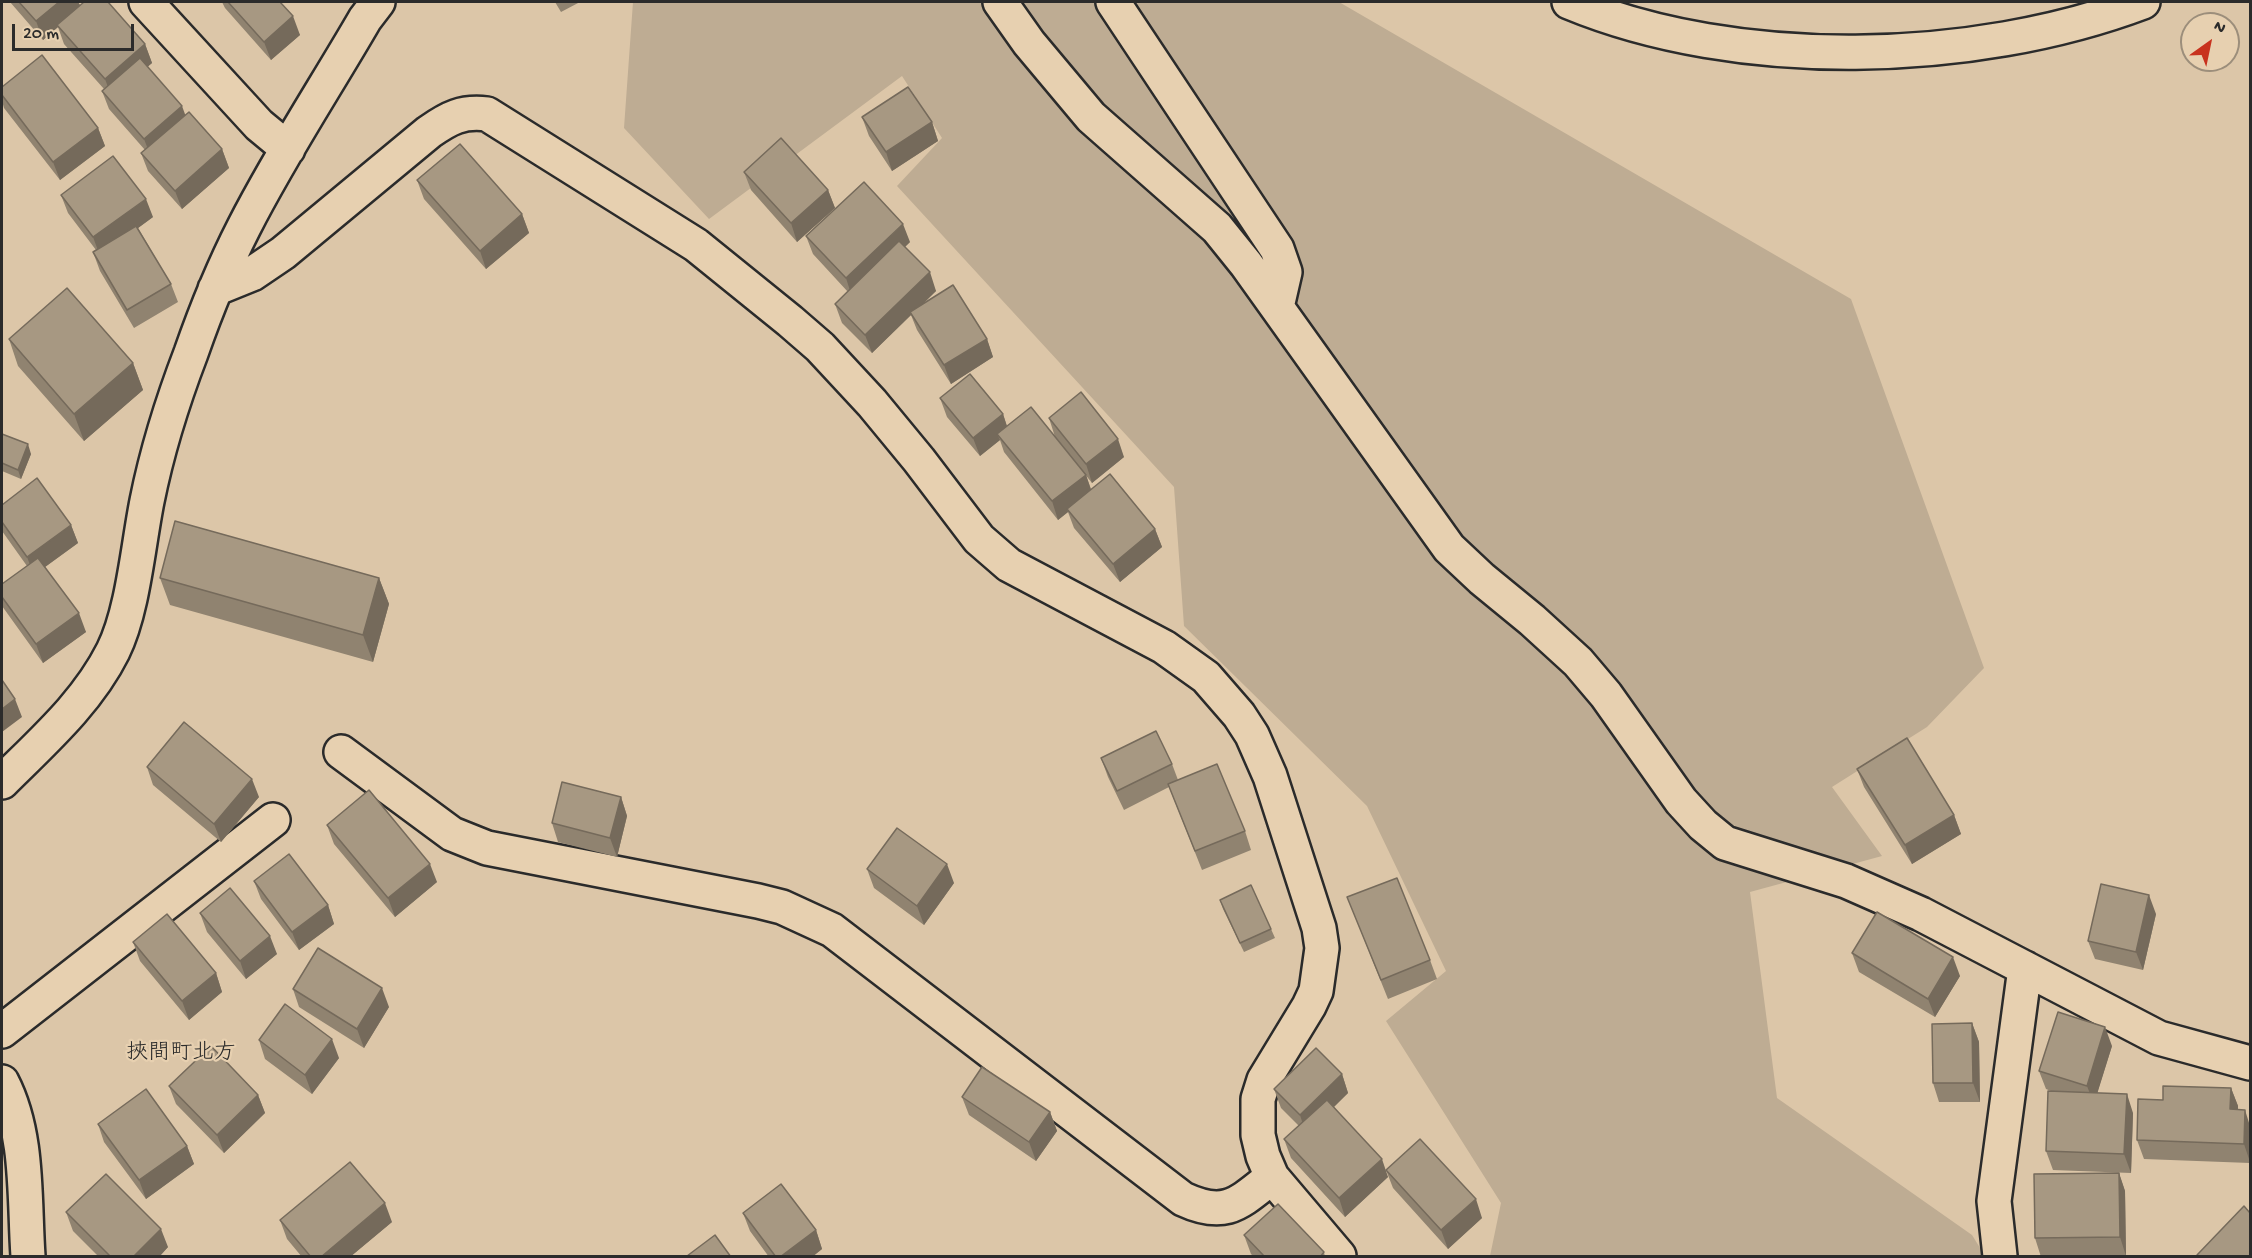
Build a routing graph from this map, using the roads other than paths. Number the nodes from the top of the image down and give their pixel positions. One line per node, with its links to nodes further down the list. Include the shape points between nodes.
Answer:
1 (146, 2): 7 (street, via 259,125)
2 (1000, 2): 9 (street, via 1091,117 1217,228)
3 (1113, 2): 9 (street, via 1276,249 1285,272)
4 (1569, 2): 5 (street, via 1627,22 1738,45 1863,52 1998,39 2089,19)
5 (2143, 2)
6 (364, 7): 7 (street)
7 (288, 149): 8 (street)
8 (215, 289): 11 (street, via 164,437 127,607 113,651 72,711); 17 (street, via 252,274 429,132 470,112 487,114 657,219 741,279 820,347 872,403 991,551 1027,576 1185,661 1226,699 1252,735 1270,776 1322,948 1316,991 1267,1074 1258,1099 1258,1135)
9 (1277, 307): 13 (street, via 1449,548 1578,662 1703,825 1725,843 1846,881 1921,914)
10 (341, 752): 17 (street, via 452,834 471,843 782,906 832,930 1183,1199 1200,1207 1214,1209 1242,1201)
11 (2, 782)
12 (273, 820): 14 (street)
13 (2025, 968): 15 (street, via 2159,1038); 20 (street, via 1994,1201)
14 (2, 1031)
15 (2250, 1063)
16 (2, 1082): 18 (street, via 14,1107 19,1133)
17 (1272, 1177): 19 (street)
18 (28, 1257)
19 (1339, 1257)
20 (2000, 1257)

